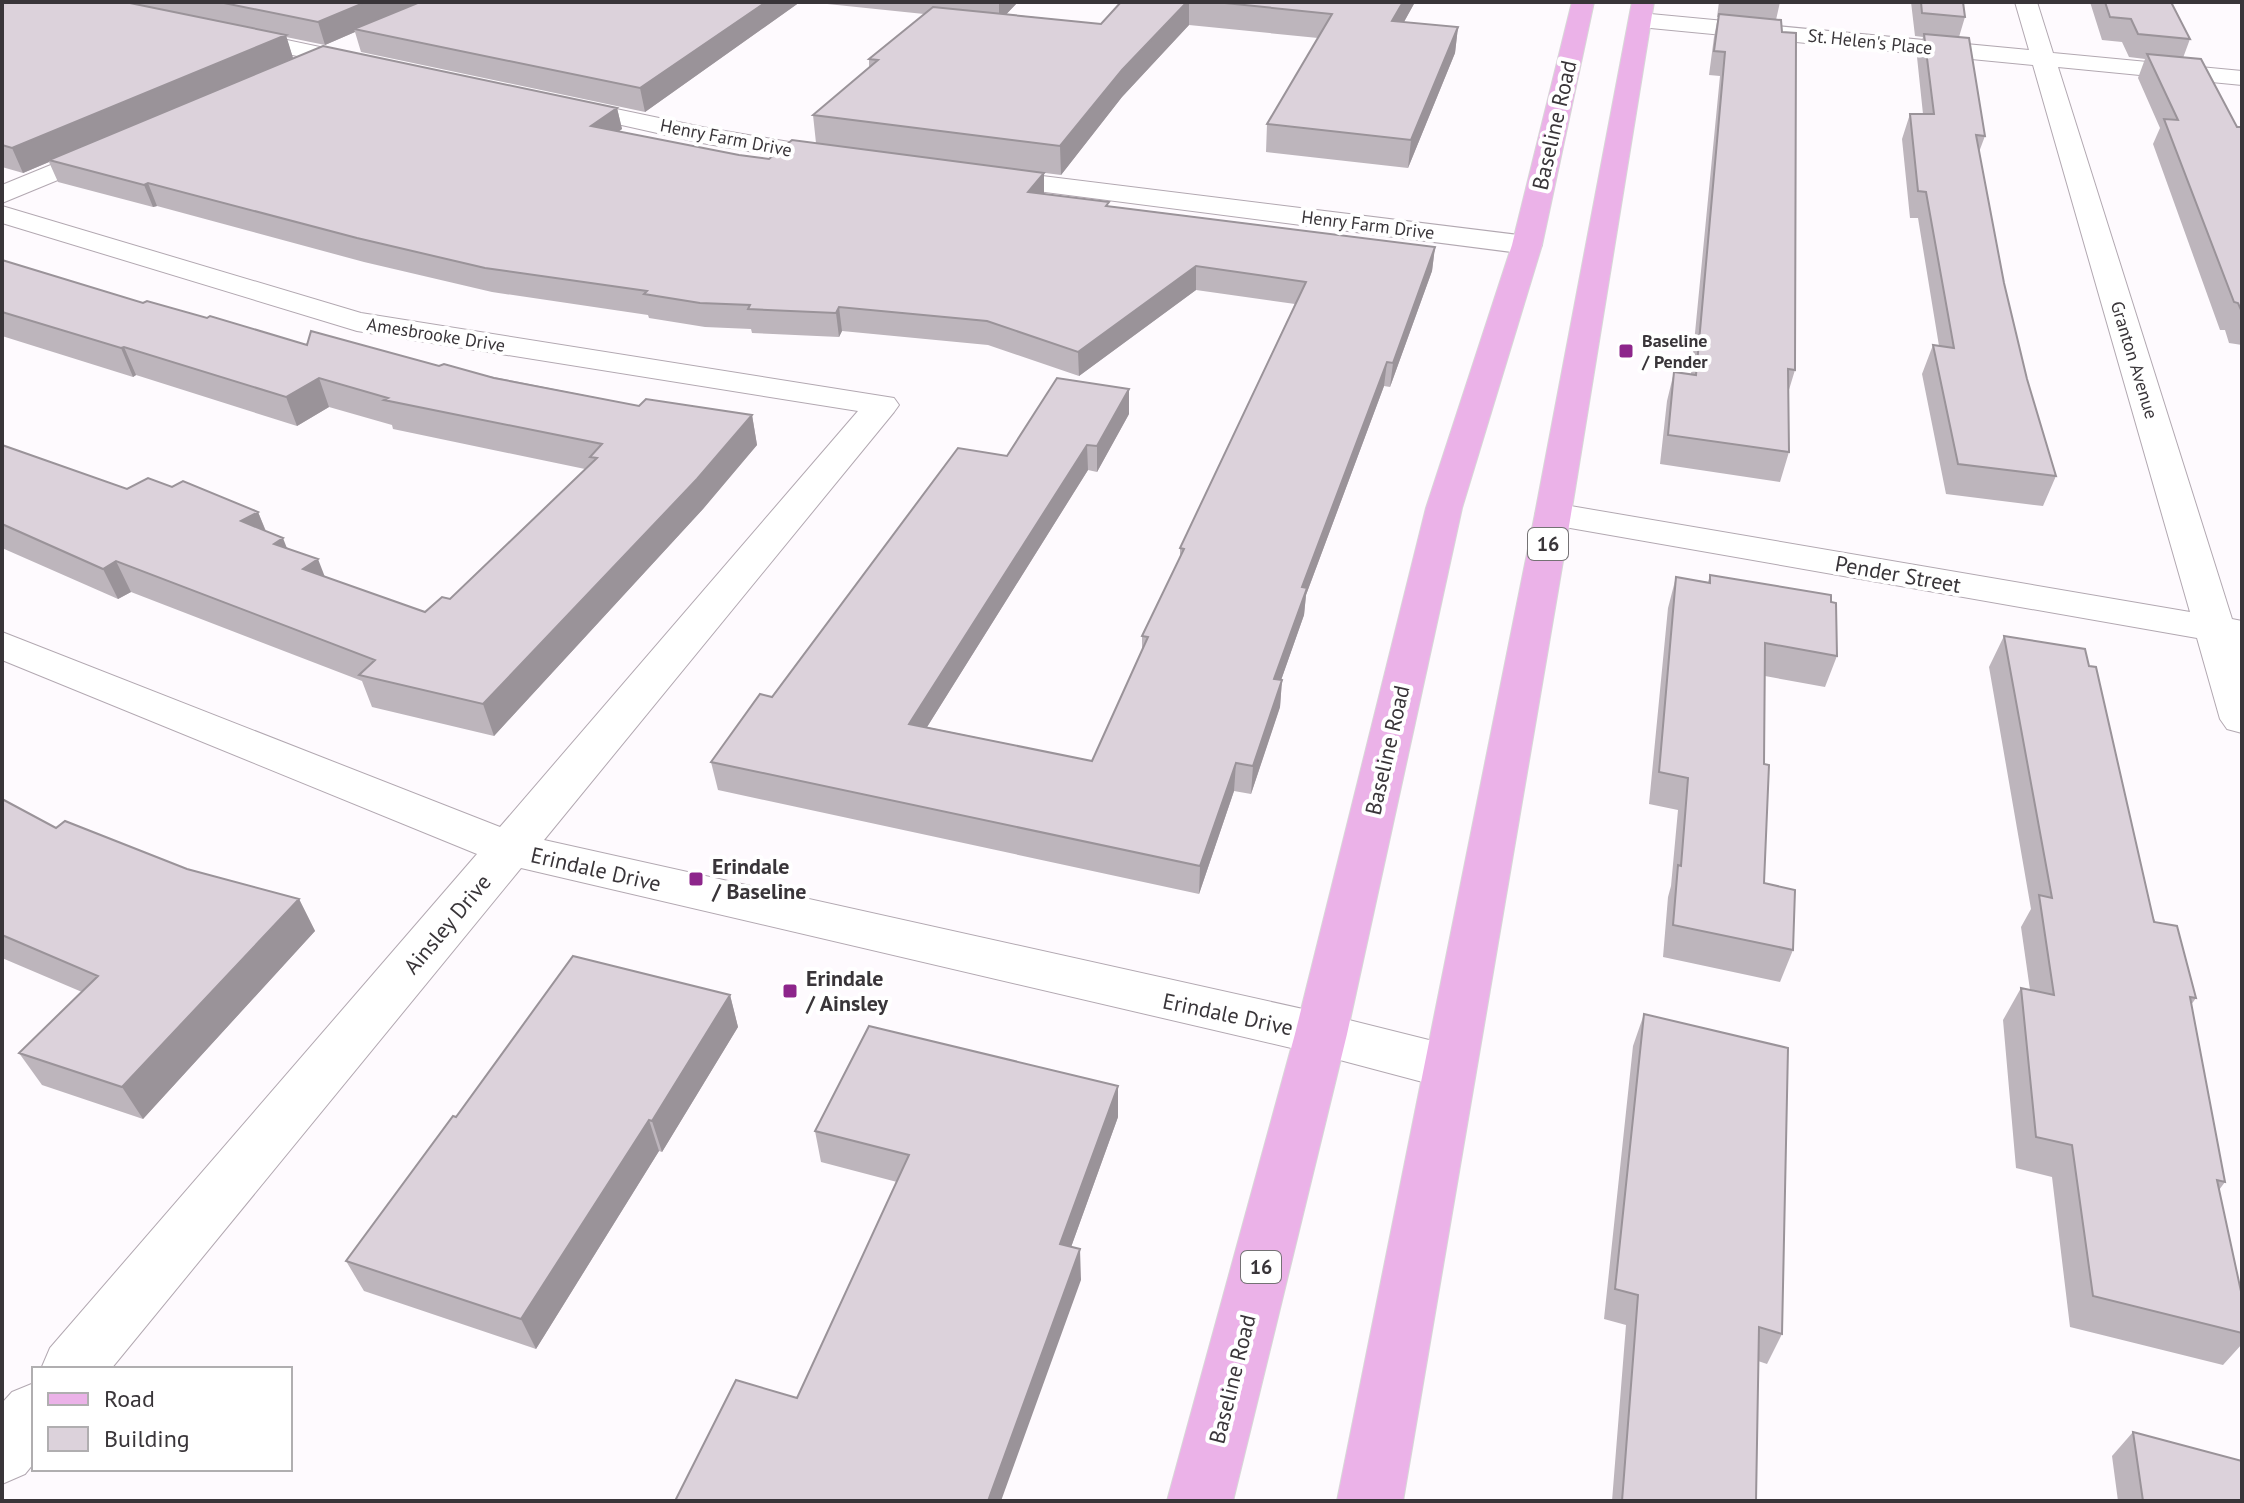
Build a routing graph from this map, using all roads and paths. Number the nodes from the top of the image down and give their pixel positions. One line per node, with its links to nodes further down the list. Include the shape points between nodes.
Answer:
1 (1583, 2): 17 (main road, Baseline Road / 16)
2 (2026, 2): 7 (street, Granton Avenue)
3 (1642, 11): 7 (street, St. Helen's Place); 19 (main road, 16)
4 (208, 30): 6 (street)
5 (356, 42): 6 (street)
6 (326, 55): 8 (street); 9 (street)
7 (2043, 59): 10 (street, St. Helen's Place); 20 (street, Granton Avenue)
8 (397, 70)
9 (288, 72)
10 (2242, 78)
11 (534, 99): 13 (street, Henry Farm Drive, via 702,135)
12 (131, 139): 15 (street)
13 (861, 161)
14 (953, 173): 17 (street, Henry Farm Drive)
15 (2, 195)
16 (2, 214): 18 (street, Amesbrooke Drive, via 357,322)
17 (1527, 245): 24 (main road, Baseline Road / 16, via 1444,508)
18 (882, 405): 23 (street, Ainsley Drive)
19 (1553, 514): 20 (street, Pender Street); 25 (main road, 16)
20 (2229, 631): 22 (street, Granton Avenue)
21 (2, 645): 23 (street, Erindale Drive)
22 (2242, 719)
23 (510, 849): 24 (street, Erindale Drive); 26 (street, Ainsley Drive)
24 (1321, 1034): 25 (street, Erindale Drive); 29 (main road, Baseline Road / 16)
25 (1449, 1067): 30 (main road, 16)
26 (74, 1367)
27 (32, 1416): 28 (street)
28 (2, 1452)
29 (1200, 1501)
30 (1370, 1501)

